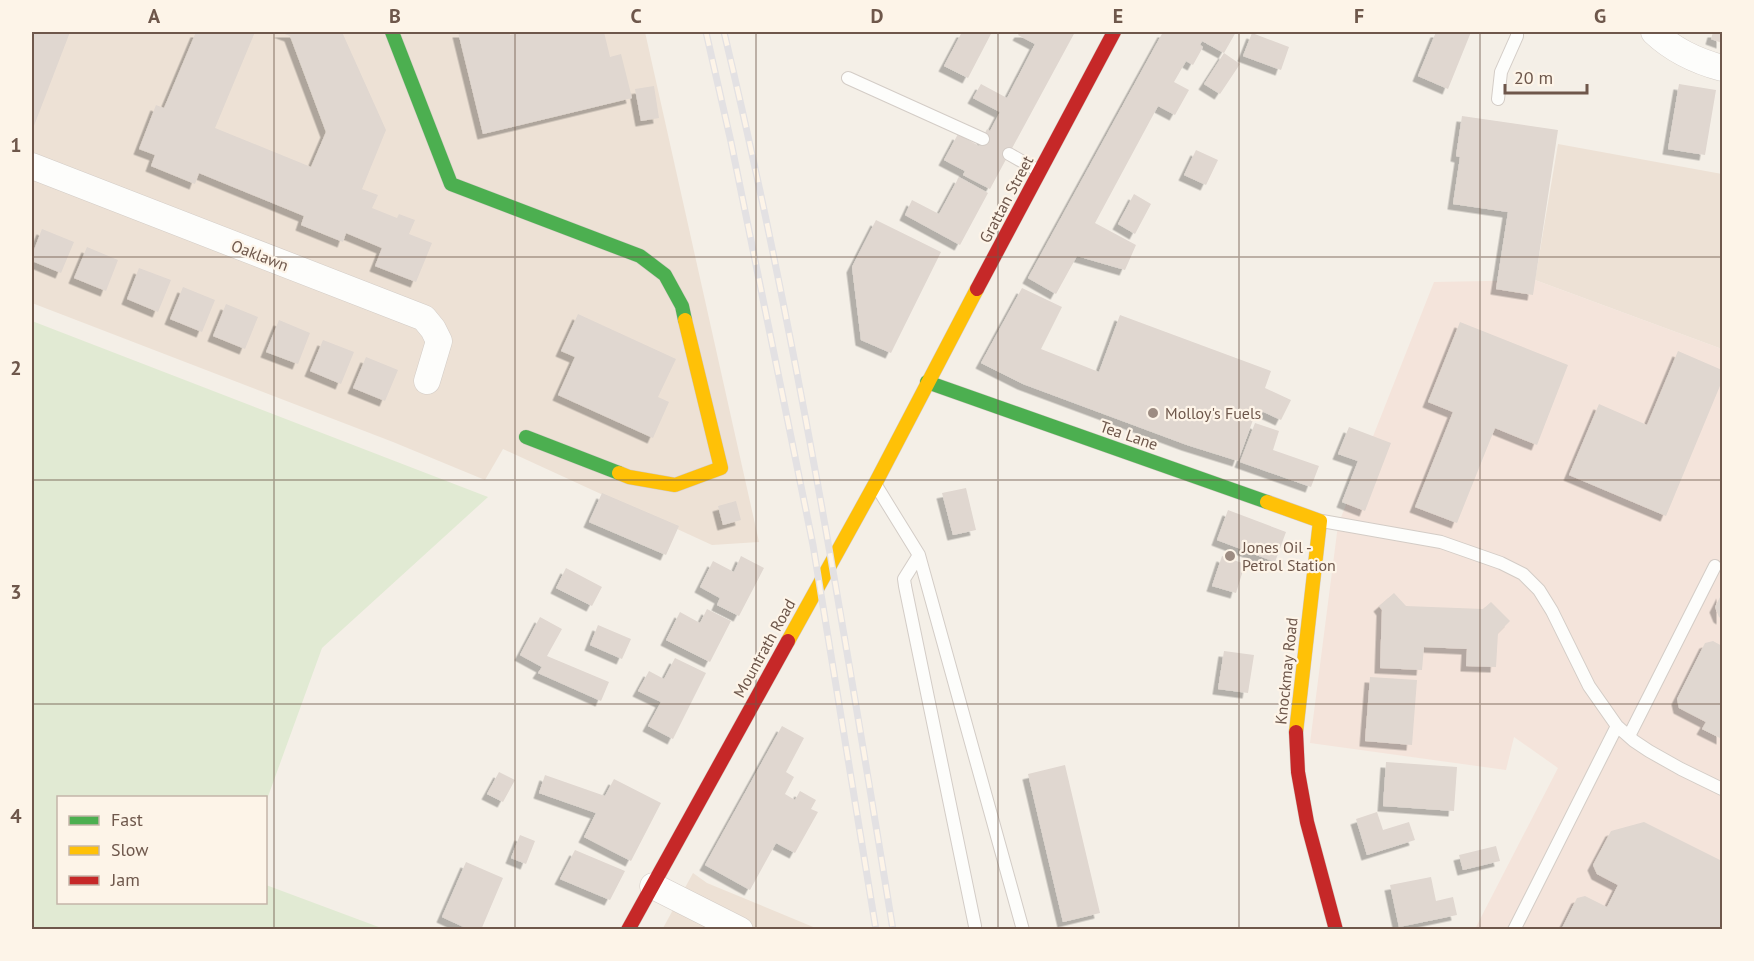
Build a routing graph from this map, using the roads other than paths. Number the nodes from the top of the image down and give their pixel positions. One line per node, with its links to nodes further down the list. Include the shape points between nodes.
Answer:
1 (392, 32): 14 (street, via 451,184 640,255 665,275 682,306 721,468 675,485 629,477)
2 (1114, 32): 11 (street, Grattan Street)
3 (1517, 32): 7 (lane, via 1501,72)
4 (1654, 32): 5 (street, via 1686,56)
5 (1722, 68)
6 (848, 78): 8 (lane)
7 (1498, 99)
8 (982, 139)
9 (1009, 154): 11 (lane)
10 (32, 166): 12 (street, Oaklawn, via 424,318 439,341)
11 (1040, 172): 13 (street, Grattan Street)
12 (427, 381)
13 (927, 382): 15 (street, Mountrath Road); 16 (street, Tea Lane)
14 (526, 437)
15 (875, 484): 17 (lane); 22 (street, Mountrath Road)
16 (1320, 520): 19 (lane, via 1441,542 1523,574 1552,611 1589,687); 27 (street, Knockmay Road, via 1296,723 1307,822)
17 (919, 555): 23 (lane, via 904,579 904,586); 26 (lane)
18 (1715, 566): 20 (lane)
19 (1617, 726): 20 (lane); 28 (lane)
20 (1629, 736): 21 (lane, via 1681,770)
21 (1722, 789)
22 (653, 886): 24 (street, Mountrath Road); 25 (street)
23 (975, 926)
24 (628, 930)
25 (740, 930)
26 (1023, 930)
27 (1336, 930)
28 (1514, 930)

